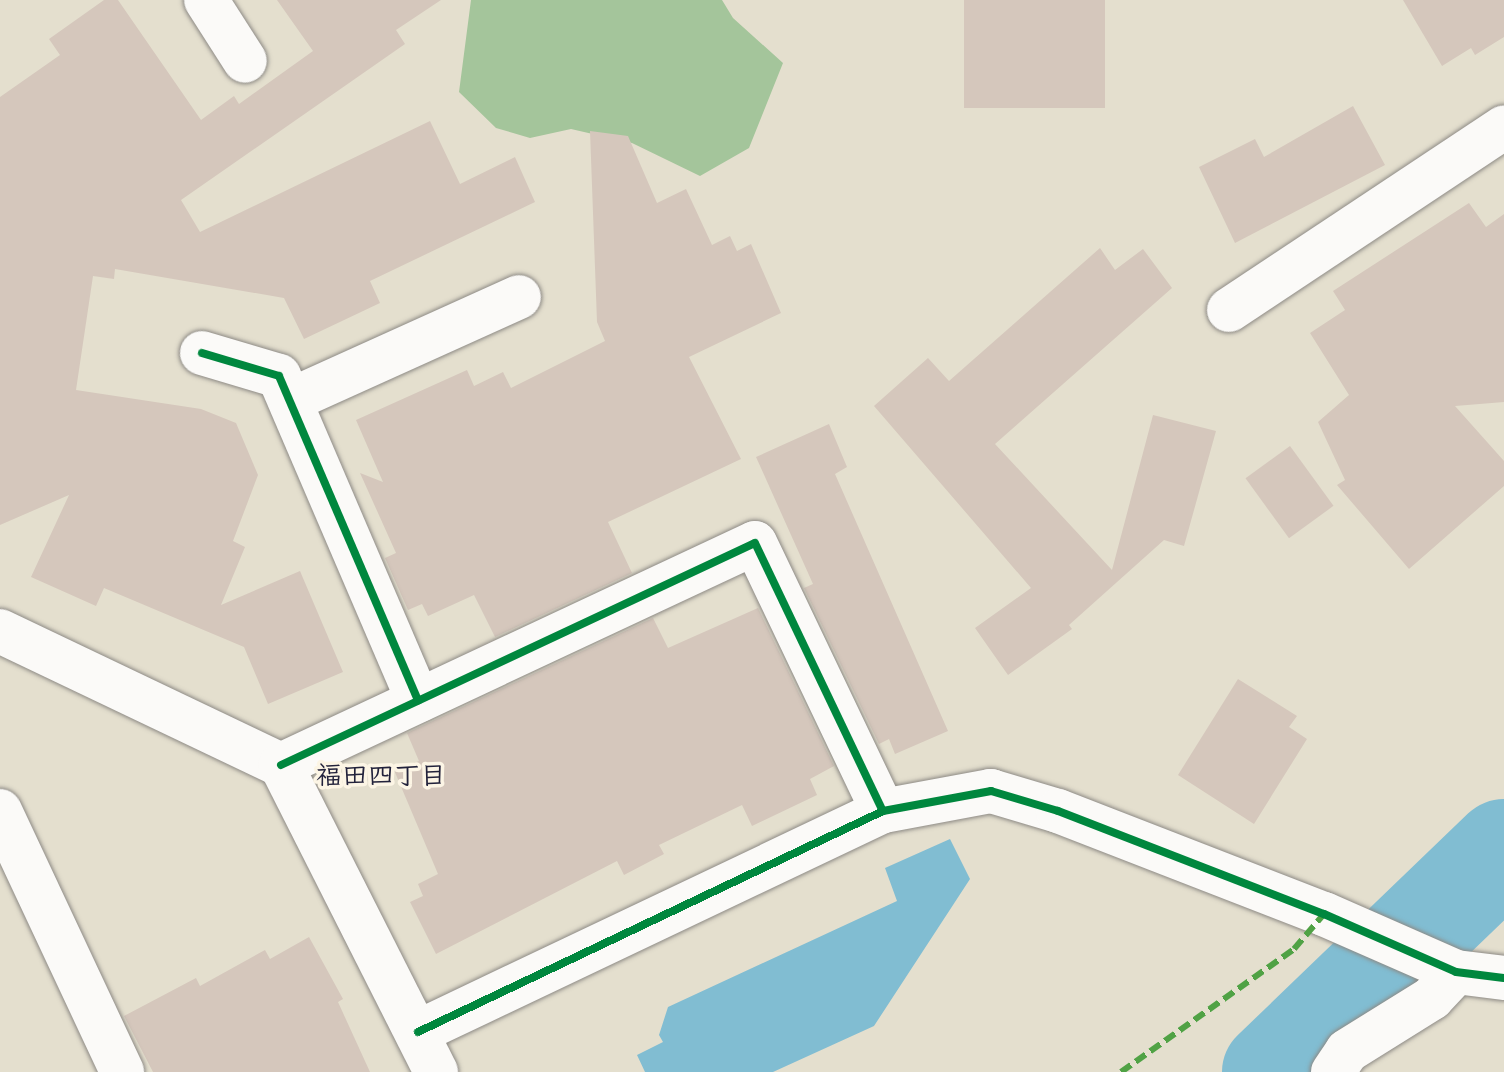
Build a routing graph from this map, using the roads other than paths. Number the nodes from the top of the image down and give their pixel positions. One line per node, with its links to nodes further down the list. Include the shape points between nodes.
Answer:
1 (206, 0): 2 (street)
2 (245, 61)
3 (1504, 127): 5 (street)
4 (519, 297): 7 (street)
5 (1229, 310)
6 (202, 353): 7 (street, via 279,376)
7 (291, 400): 9 (street)
8 (0, 631): 10 (street)
9 (418, 701): 10 (street); 12 (street, via 755,543)
10 (281, 765): 15 (street)
11 (0, 811): 16 (street)
12 (883, 811): 13 (street, via 991,791 1058,811); 15 (street)
13 (1444, 968): 14 (street); 18 (street, via 1432,998 1347,1051)
14 (1504, 978)
15 (418, 1032): 17 (street)
16 (122, 1072)
17 (436, 1072)
18 (1333, 1072)

